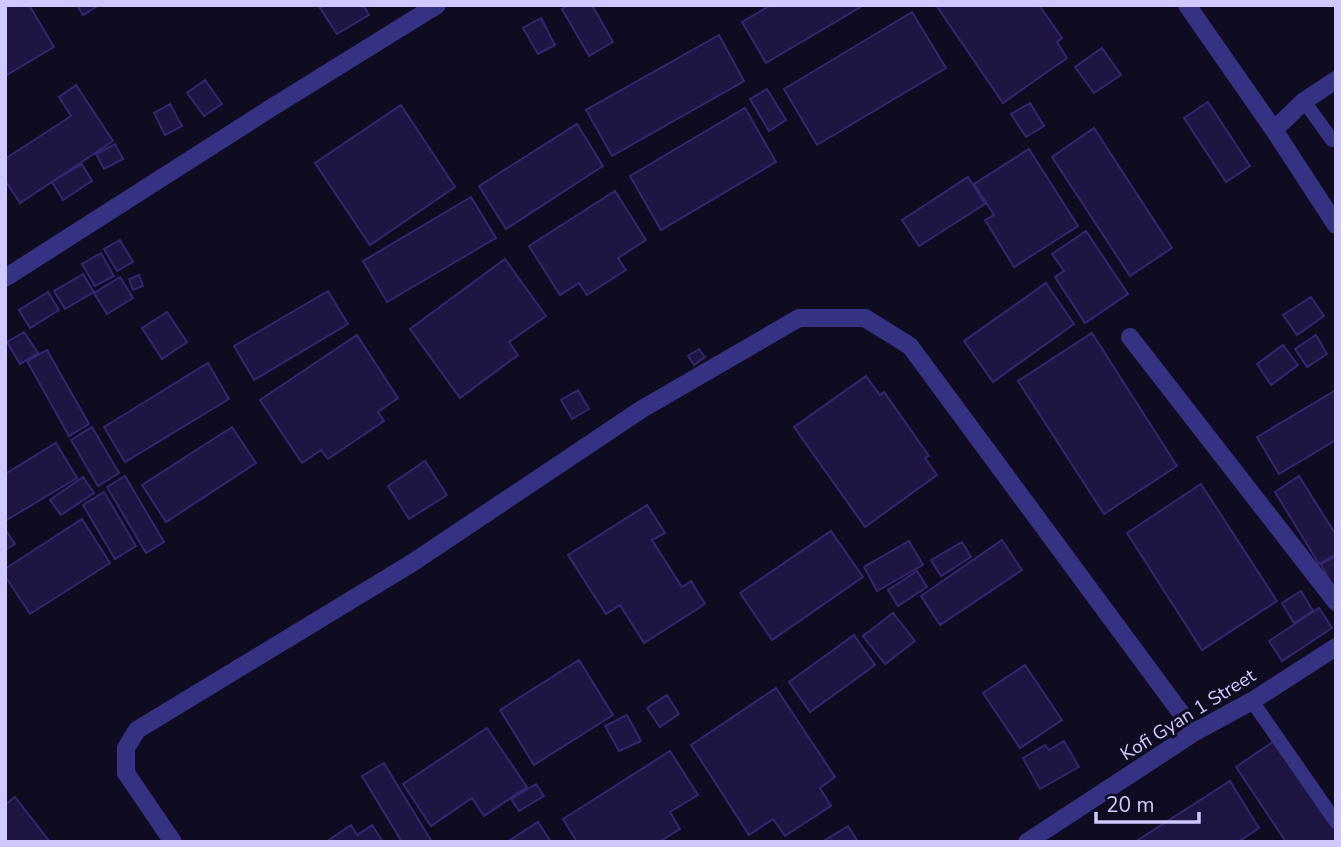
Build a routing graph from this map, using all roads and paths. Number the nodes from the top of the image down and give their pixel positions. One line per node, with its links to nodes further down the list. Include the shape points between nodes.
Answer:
1 (438, 5): 8 (street)
2 (1187, 5): 5 (street)
3 (1336, 80): 4 (street)
4 (1304, 101): 5 (street); 6 (lane)
5 (1274, 130): 7 (street)
6 (1336, 140)
7 (1336, 225)
8 (5, 278)
9 (1130, 337): 10 (street)
10 (1336, 602)
11 (1336, 647): 12 (street, Kofi Gyan 1 Street)
12 (1252, 701): 13 (street, Kofi Gyan 1 Street); 14 (lane)
13 (1195, 732): 15 (street, via 910,346 865,318 799,318 642,409 412,563 137,730 125,748 126,773); 16 (street, Kofi Gyan 1 Street)
14 (1336, 822)
15 (173, 842)
16 (1027, 842)

